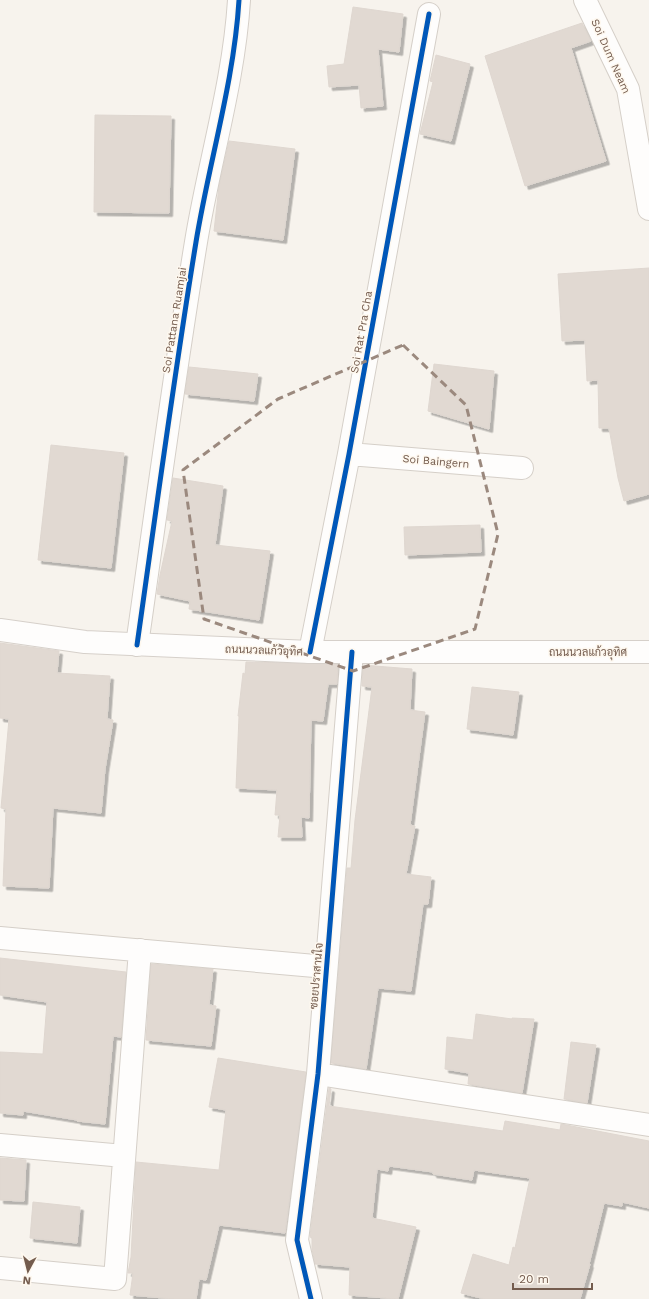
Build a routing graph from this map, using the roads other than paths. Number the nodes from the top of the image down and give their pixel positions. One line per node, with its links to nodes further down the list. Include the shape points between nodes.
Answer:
1 (239, 0): 8 (street, Soi Pattana Ruamjai, via 237,32 194,256)
2 (586, 0): 4 (street, Soi Dum Neam, via 628,90)
3 (429, 14): 5 (street, Soi Rat Pra Cha)
4 (649, 208)
5 (349, 454): 6 (street, Soi Baingern); 9 (street, Soi Rat Pra Cha)
6 (522, 468)
7 (0, 630): 8 (street, ถนนนวลแก้วอุทิศ, via 85,642)
8 (137, 645): 9 (street, ถนนนวลแก้วอุทิศ)
9 (310, 652): 10 (street, ถนนนวลแก้วอุทิศ)
10 (352, 652): 11 (street, ถนนนวลแก้วอุทิศ); 14 (street, ซอยปราสานใจ)
11 (649, 652)
12 (0, 938): 13 (street)
13 (140, 950): 14 (street); 18 (street)
14 (326, 967): 15 (street, ซอยปราสานใจ)
15 (318, 1074): 16 (street); 20 (street, ซอยปราสานใจ, via 297,1240)
16 (649, 1125)
17 (0, 1145): 18 (street)
18 (124, 1156): 19 (street, via 115,1279)
19 (0, 1268)
20 (311, 1299)

